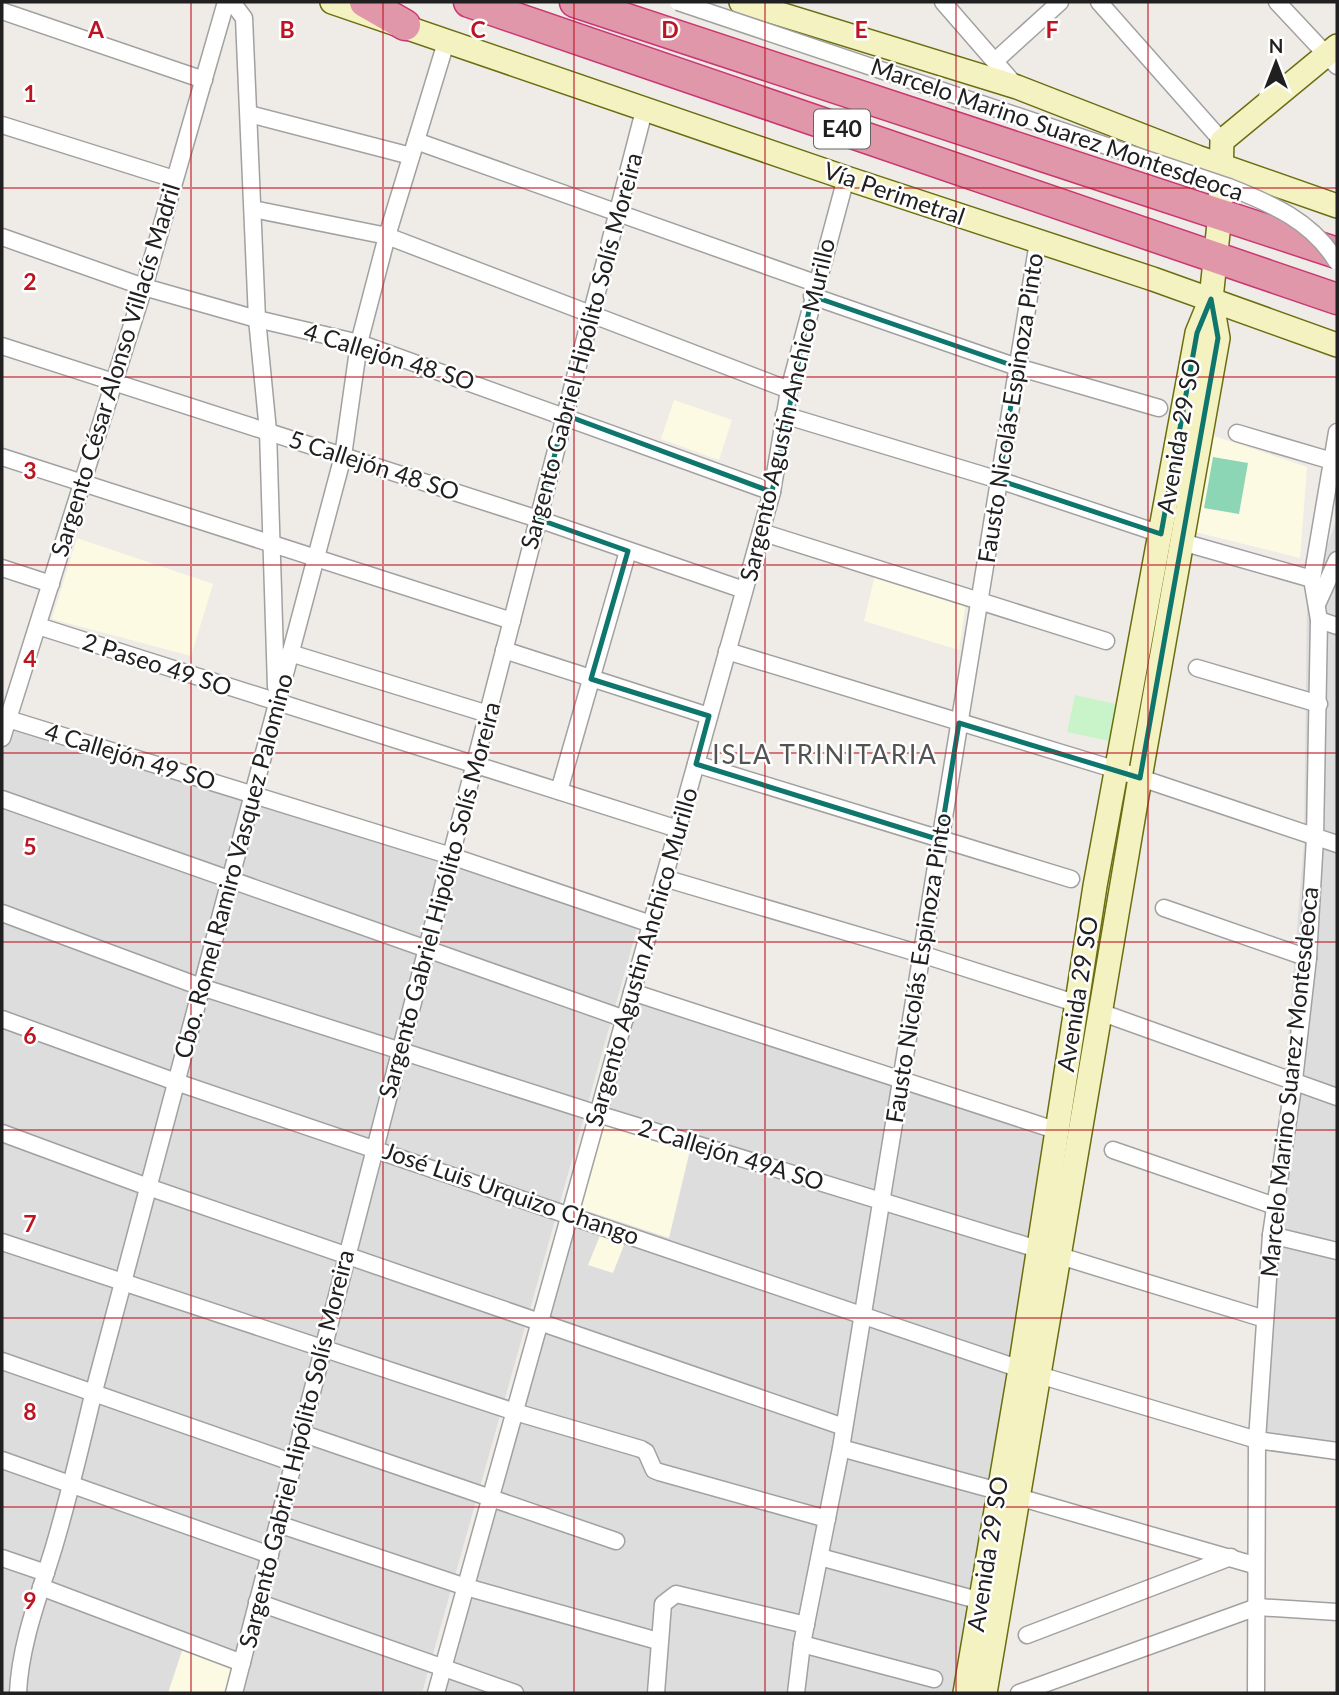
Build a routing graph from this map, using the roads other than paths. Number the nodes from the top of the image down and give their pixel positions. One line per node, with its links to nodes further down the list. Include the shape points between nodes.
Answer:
1 (226, 2): 20 (street, Sargento César Alonso Villacís Madril)
2 (232, 2): 23 (street, via 244,18)
3 (332, 2): 15 (street, Vía Perimetral / E40)
4 (365, 2): 15 (highway)
5 (469, 2): 38 (highway, Vía Perimetral / E40)
6 (575, 2): 33 (highway, E40)
7 (677, 2): 39 (street, Marcelo Marino Suarez Montesdeoca, bridge, via 1229,187 1294,217 1322,241)
8 (741, 2): 16 (street)
9 (790, 2): 16 (street)
10 (943, 2): 19 (street)
11 (1060, 2): 19 (street)
12 (1099, 2): 25 (street)
13 (1277, 2): 18 (street)
14 (2, 11): 20 (street)
15 (405, 25): 17 (street, Vía Perimetral / E40)
16 (813, 25): 21 (street)
17 (447, 39): 22 (street, Vía Perimetral / E40); 26 (street, Cbo. Romel Ramiro Vasquez Palomino)
18 (1334, 55): 25 (street)
19 (995, 61): 21 (street)
20 (204, 80): 29 (street, Sargento César Alonso Villacís Madril)
21 (1017, 87): 27 (street)
22 (645, 107): 28 (street, Vía Perimetral / E40); 32 (street, Sargento Gabriel Hipólito Solís Moreira)
23 (249, 114): 26 (street); 31 (street)
24 (2, 125): 29 (street)
25 (1222, 141): 27 (street, Avenida 29 SO)
26 (414, 148): 32 (street); 34 (street, Cbo. Romel Ramiro Vasquez Palomino)
27 (1221, 166): 30 (street); 33 (street, Avenida 29 SO)
28 (846, 178): 36 (street, Vía Perimetral / E40); 41 (street, Sargento Agustin Anchico Murillo)
29 (174, 179): 40 (street, Sargento César Alonso Villacís Madril)
30 (1337, 206)
31 (253, 209): 34 (street); 45 (street)
32 (617, 214): 41 (street); 44 (street, Sargento Gabriel Hipólito Solís Moreira)
33 (1220, 214): 37 (highway, E40); 38 (street, Avenida 29 SO)
34 (387, 236): 44 (street); 46 (street, Cbo. Romel Ramiro Vasquez Palomino)
35 (2, 237): 40 (street, 4 Callejón 48 SO)
36 (1038, 242): 42 (street, Vía Perimetral / E40); 49 (street, Fausto Nicolás Espinoza Pinto)
37 (1337, 253)
38 (1215, 256): 42 (street, Avenida 29 SO); 43 (highway, Vía Perimetral / E40)
39 (1337, 262)
40 (145, 287): 45 (street, 4 Callejón 48 SO); 50 (street, Sargento César Alonso Villacís Madril)
41 (814, 289): 49 (street); 51 (street, Sargento Agustin Anchico Murillo)
42 (1211, 299): 47 (street, Vía Perimetral / E40); 66 (street, Avenida 29 SO, via 1197,333)
43 (1337, 299)
44 (591, 317): 51 (street); 53 (street, Sargento Gabriel Hipólito Solís Moreira)
45 (257, 319): 46 (street, 4 Callejón 48 SO); 55 (street)
46 (359, 343): 53 (street, 4 Callejón 48 SO); 58 (street, Cbo. Romel Ramiro Vasquez Palomino)
47 (1337, 345)
48 (2, 346): 50 (street, 5 Callejón 48 SO)
49 (1017, 367): 52 (street); 61 (street, Fausto Nicolás Espinoza Pinto)
50 (114, 384): 55 (street, 5 Callejón 48 SO); 62 (street, Sargento César Alonso Villacís Madril)
51 (789, 390): 54 (street, Sargento Agustin Anchico Murillo)
52 (1159, 408)
53 (565, 415): 63 (street, 4 Callejón 48 SO); 64 (street, Sargento Gabriel Hipólito Solís Moreira)
54 (784, 415): 61 (street); 63 (street, Sargento Agustin Anchico Murillo)
55 (268, 431): 58 (street, 5 Callejón 48 SO); 67 (street)
56 (1337, 432): 60 (street, Marcelo Marino Suarez Montesdeoca)
57 (1237, 433): 60 (street)
58 (343, 456): 64 (street, 5 Callejón 48 SO); 69 (street, Cbo. Romel Ramiro Vasquez Palomino)
59 (2, 457): 62 (street)
60 (1332, 461): 72 (street, Marcelo Marino Suarez Montesdeoca)
61 (999, 480): 66 (street); 75 (street, Fausto Nicolás Espinoza Pinto)
62 (82, 485): 67 (street); 73 (street, Sargento César Alonso Villacís Madril)
63 (772, 492): 65 (street, Sargento Agustin Anchico Murillo)
64 (538, 519): 68 (street, 5 Callejón 48 SO); 78 (street, Sargento Gabriel Hipólito Solís Moreira)
65 (761, 532): 74 (street, Sargento Agustin Anchico Murillo); 75 (street)
66 (1171, 538): 72 (street); 97 (street, Avenida 29 SO); 98 (street, Avenida 29 SO)
67 (269, 543): 69 (street); 88 (street)
68 (628, 551): 74 (street, 5 Callejón 48 SO); 86 (street)
69 (316, 558): 78 (street); 84 (street, Cbo. Romel Ramiro Vasquez Palomino)
70 (1337, 560): 76 (street)
71 (2, 568): 73 (street)
72 (1312, 579): 76 (street, Marcelo Marino Suarez Montesdeoca)
73 (51, 584): 80 (street, Sargento César Alonso Villacís Madril)
74 (744, 590): 83 (street, Sargento Agustin Anchico Murillo)
75 (979, 601): 81 (street); 93 (street, Fausto Nicolás Espinoza Pinto)
76 (1318, 602): 77 (street, Marcelo Marino Suarez Montesdeoca)
77 (1319, 620): 79 (street); 89 (street, Marcelo Marino Suarez Montesdeoca)
78 (512, 621): 82 (street, Sargento Gabriel Hipólito Solís Moreira)
79 (1337, 625)
80 (38, 626): 87 (street, Sargento César Alonso Villacís Madril); 88 (street, 2 Paseo 49 SO)
81 (1106, 641)
82 (504, 650): 86 (street); 90 (street, Sargento Gabriel Hipólito Solís Moreira)
83 (727, 651): 91 (street, Sargento Agustin Anchico Murillo); 93 (street)
84 (290, 653): 88 (street, Cbo. Romel Ramiro Vasquez Palomino); 90 (street)
85 (1197, 668): 89 (street)
86 (590, 679): 91 (street); 99 (street)
87 (10, 686): 92 (street, Sargento César Alonso Villacís Madril)
88 (277, 704): 95 (street, 2 Paseo 49 SO); 100 (street, Cbo. Romel Ramiro Vasquez Palomino)
89 (1319, 704): 103 (street, Marcelo Marino Suarez Montesdeoca)
90 (488, 714): 95 (street, Sargento Gabriel Hipólito Solís Moreira)
91 (709, 716): 96 (street, Sargento Agustin Anchico Murillo)
92 (8, 719): 94 (street, Sargento César Alonso Villacís Madril); 100 (street, 4 Callejón 49 SO)
93 (959, 723): 97 (street); 104 (street, Fausto Nicolás Espinoza Pinto)
94 (2, 738)
95 (475, 763): 99 (street, 2 Paseo 49 SO); 106 (street, Sargento Gabriel Hipólito Solís Moreira)
96 (696, 764): 102 (street, Sargento Agustin Anchico Murillo); 104 (street)
97 (1118, 770): 98 (street); 118 (street, Avenida 29 SO)
98 (1140, 778): 103 (street); 119 (street, Avenida 29 SO)
99 (559, 791): 102 (street, 2 Paseo 49 SO)
100 (252, 795): 106 (street, 4 Callejón 49 SO); 109 (street, Cbo. Romel Ramiro Vasquez Palomino)
101 (2, 799): 109 (street)
102 (678, 829): 107 (street, Sargento Agustin Anchico Murillo)
103 (1315, 838): 105 (street); 115 (street, Marcelo Marino Suarez Montesdeoca)
104 (940, 840): 108 (street); 114 (street, Fausto Nicolás Espinoza Pinto)
105 (1337, 844)
106 (451, 856): 112 (street, 4 Callejón 49 SO); 113 (street, Sargento Gabriel Hipólito Solís Moreira)
107 (664, 878): 112 (street, Sargento Agustin Anchico Murillo); 114 (street)
108 (1071, 879)
109 (230, 881): 113 (street); 116 (street, Cbo. Romel Ramiro Vasquez Palomino)
110 (1164, 908): 115 (street)
111 (2, 913): 116 (street, 2 Callejón 49A SO)
112 (651, 924): 117 (street, Sargento Agustin Anchico Murillo)
113 (427, 948): 120 (street); 122 (street, Sargento Gabriel Hipólito Solís Moreira)
114 (922, 954): 118 (street); 123 (street, Fausto Nicolás Espinoza Pinto)
115 (1308, 958): 124 (street, Marcelo Marino Suarez Montesdeoca)
116 (201, 987): 122 (street, 2 Callejón 49A SO); 125 (street, Cbo. Romel Ramiro Vasquez Palomino)
117 (632, 992): 120 (street, Sargento Agustin Anchico Murillo); 123 (street)
118 (1078, 1004): 128 (street, Avenida 29 SO)
119 (1100, 1012): 124 (street); 140 (street, Avenida 29 SO)
120 (625, 1018): 127 (street, Sargento Agustin Anchico Murillo)
121 (2, 1019): 125 (street, José Luis Urquizo Chango)
122 (400, 1051): 127 (street, 2 Callejón 49A SO); 130 (street, Sargento Gabriel Hipólito Solís Moreira)
123 (901, 1079): 128 (street); 133 (street, Fausto Nicolás Espinoza Pinto)
124 (1294, 1080): 126 (street); 134 (street, Marcelo Marino Suarez Montesdeoca)
125 (176, 1082): 130 (street, José Luis Urquizo Chango); 132 (street, Cbo. Romel Ramiro Vasquez Palomino)
126 (1337, 1097)
127 (598, 1114): 133 (street, 2 Callejón 49A SO); 135 (street, Sargento Agustin Anchico Murillo)
128 (1055, 1130): 140 (street, Avenida 29 SO)
129 (2, 1133): 132 (street)
130 (376, 1147): 135 (street, José Luis Urquizo Chango); 139 (street, Sargento Gabriel Hipólito Solís Moreira)
131 (1113, 1150): 134 (street)
132 (148, 1187): 139 (street); 141 (street, Cbo. Romel Ramiro Vasquez Palomino)
133 (881, 1201): 140 (street, 2 Callejón 49A SO); 142 (street, Fausto Nicolás Espinoza Pinto)
134 (1275, 1206): 136 (street, Marcelo Marino Suarez Montesdeoca)
135 (570, 1215): 142 (street, José Luis Urquizo Chango); 144 (street, Sargento Agustin Anchico Murillo)
136 (1271, 1234): 138 (street); 143 (street, Marcelo Marino Suarez Montesdeoca)
137 (2, 1242): 141 (street)
138 (1337, 1251)
139 (347, 1254): 144 (street); 145 (street, Sargento Gabriel Hipólito Solís Moreira)
140 (1048, 1254): 143 (street, 2 Callejón 49A SO); 147 (street, Avenida 29 SO)
141 (123, 1284): 145 (street); 148 (street, Cbo. Romel Ramiro Vasquez Palomino)
142 (863, 1314): 147 (street, José Luis Urquizo Chango); 150 (street, Fausto Nicolás Espinoza Pinto)
143 (1265, 1319): 152 (street, Marcelo Marino Suarez Montesdeoca)
144 (540, 1322): 149 (street, Sargento Agustin Anchico Murillo); 150 (street)
145 (323, 1349): 149 (street); 151 (street, Sargento Gabriel Hipólito Solís Moreira)
146 (2, 1361): 148 (street)
147 (1030, 1372): 152 (street, José Luis Urquizo Chango); 158 (street, Avenida 29 SO)
148 (93, 1395): 156 (street); 157 (street, Cbo. Romel Ramiro Vasquez Palomino)
149 (515, 1412): 159 (street, Sargento Agustin Anchico Murillo); 160 (street, via 646,1452 659,1472)
150 (844, 1427): 153 (street, Fausto Nicolás Espinoza Pinto)
151 (301, 1433): 156 (street, Sargento Gabriel Hipólito Solís Moreira); 159 (street)
152 (1257, 1440): 154 (street, José Luis Urquizo Chango); 167 (street, Marcelo Marino Suarez Montesdeoca)
153 (841, 1448): 158 (street); 160 (street, Fausto Nicolás Espinoza Pinto)
154 (1337, 1451)
155 (2, 1460): 157 (street)
156 (294, 1463): 161 (street, Sargento Gabriel Hipólito Solís Moreira)
157 (72, 1484): 163 (street); 168 (street, Cbo. Romel Ramiro Vasquez Palomino)
158 (1008, 1494): 165 (street); 170 (street, Avenida 29 SO); 188 (street, Avenida 29 SO)
159 (490, 1500): 162 (street); 169 (street, Sargento Agustin Anchico Murillo)
160 (827, 1519): 164 (street, Fausto Nicolás Espinoza Pinto)
161 (278, 1524): 163 (street, Sargento Gabriel Hipólito Solís Moreira); 169 (street)
162 (616, 1541)
163 (270, 1555): 171 (street, Sargento Gabriel Hipólito Solís Moreira)
164 (820, 1558): 170 (street); 174 (street, Fausto Nicolás Espinoza Pinto)
165 (1231, 1558): 167 (street); 175 (street)
166 (2, 1559): 168 (street)
167 (1254, 1565): 172 (street, Marcelo Marino Suarez Montesdeoca)
168 (43, 1580): 178 (street); 182 (street, Cbo. Romel Ramiro Vasquez Palomino, via 18,1676)
169 (466, 1587): 176 (street); 179 (street, Sargento Agustin Anchico Murillo)
170 (981, 1601): 187 (street, Avenida 29 SO)
171 (257, 1602): 178 (street, Sargento Gabriel Hipólito Solís Moreira); 179 (street)
172 (1257, 1607): 173 (street); 189 (street); 190 (street, Marcelo Marino Suarez Montesdeoca)
173 (1337, 1612)
174 (806, 1625): 176 (street, via 676,1594 663,1604); 177 (street, Fausto Nicolás Espinoza Pinto)
175 (1027, 1635)
176 (658, 1641): 185 (street)
177 (802, 1644): 180 (street); 186 (street, Fausto Nicolás Espinoza Pinto)
178 (242, 1663): 181 (street, Sargento Gabriel Hipólito Solís Moreira)
179 (443, 1667): 183 (street, Sargento Agustin Anchico Murillo); 184 (street)
180 (934, 1679)
181 (239, 1692)
182 (18, 1693)
183 (436, 1693)
184 (515, 1693)
185 (656, 1693)
186 (796, 1693)
187 (965, 1693)
188 (985, 1693)
189 (1019, 1693)
190 (1256, 1693)

